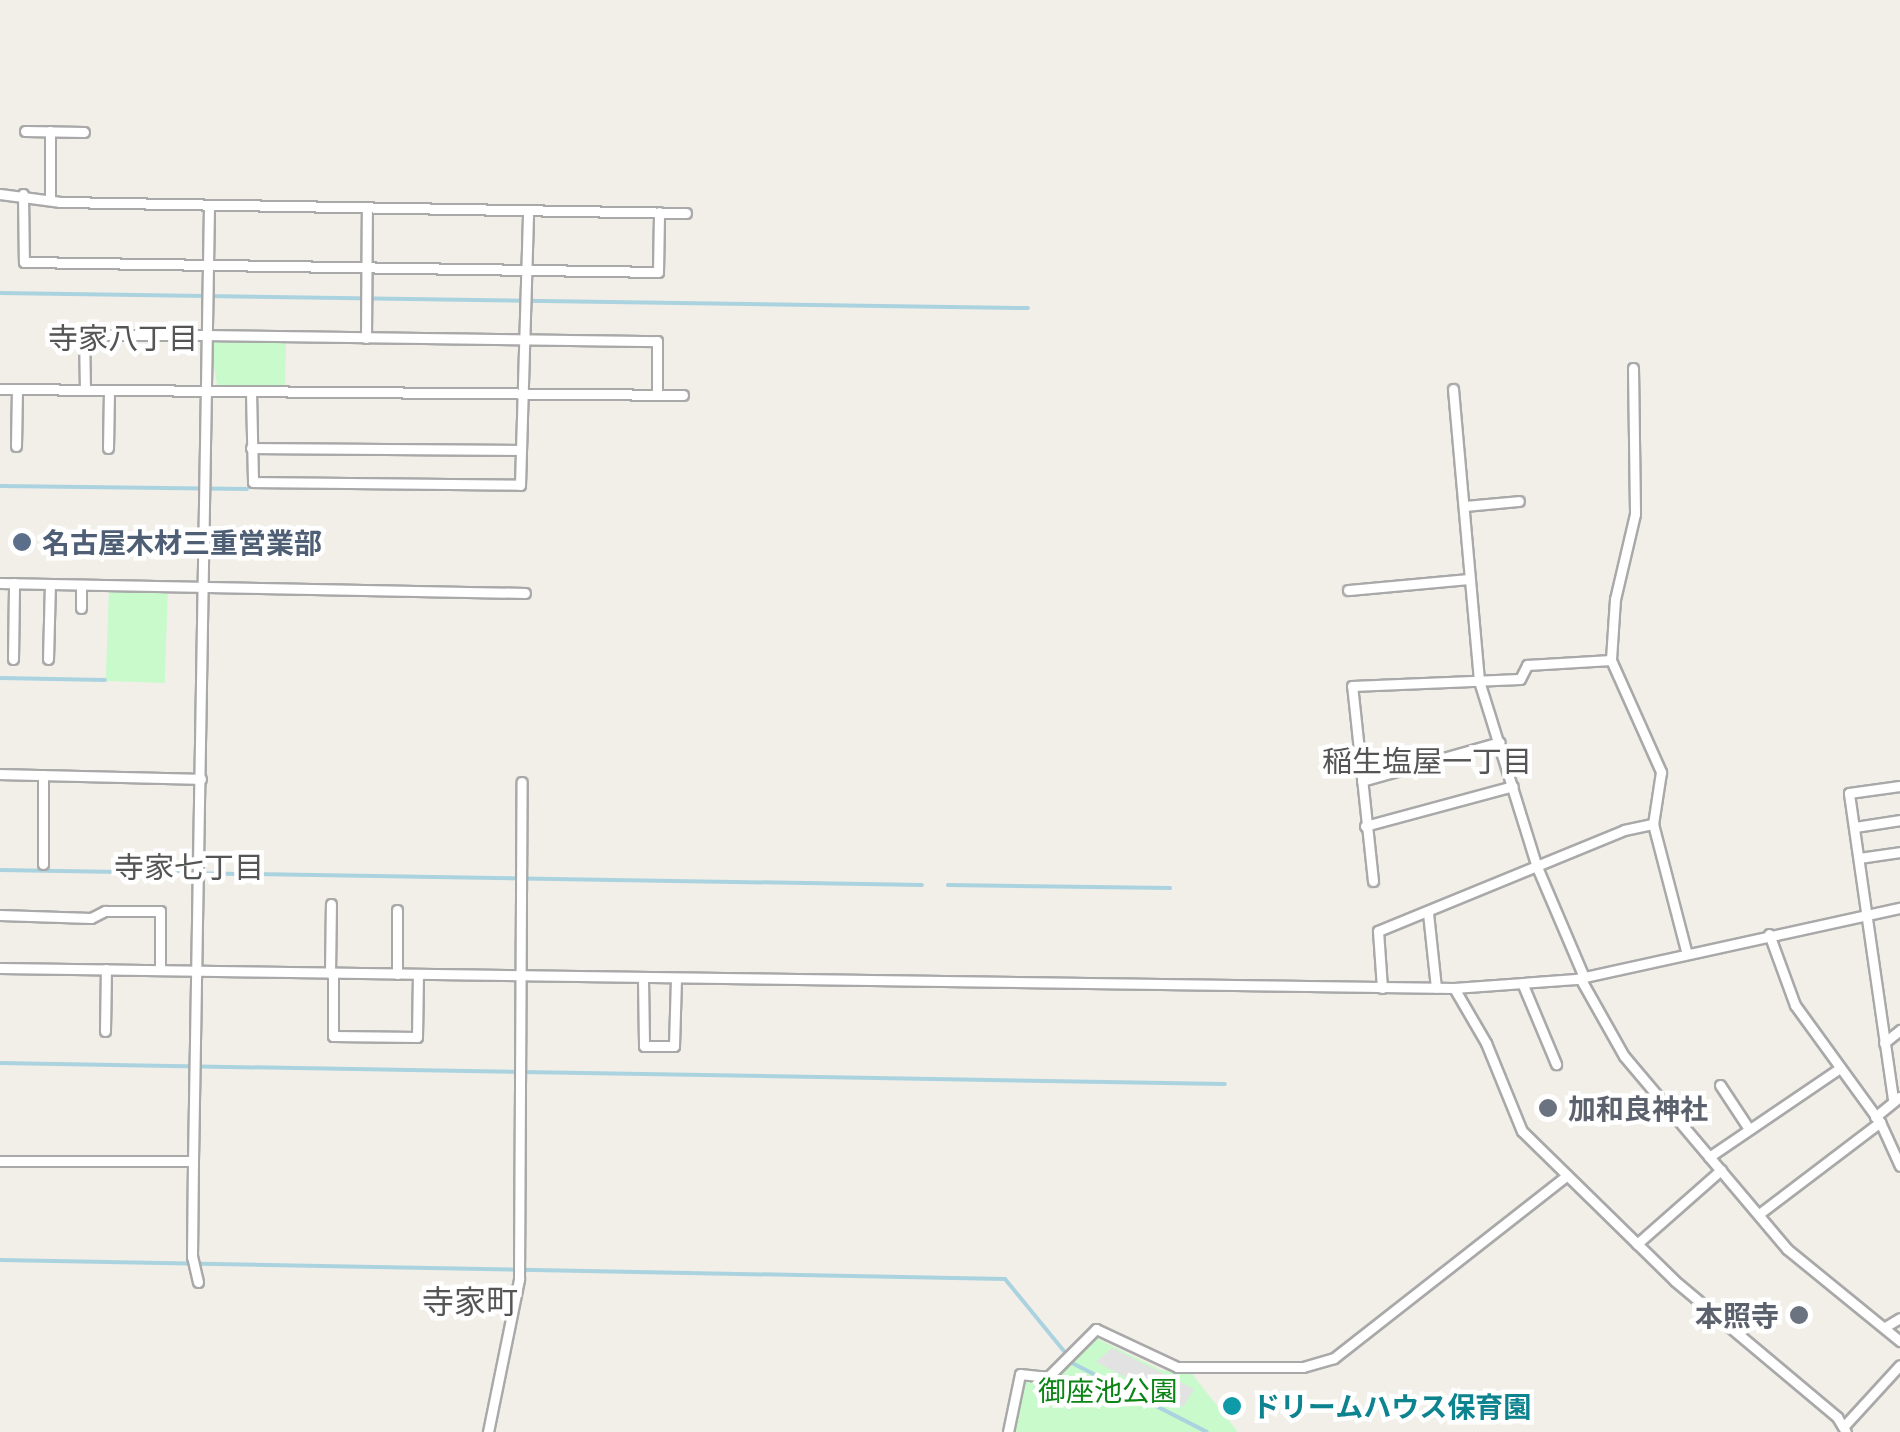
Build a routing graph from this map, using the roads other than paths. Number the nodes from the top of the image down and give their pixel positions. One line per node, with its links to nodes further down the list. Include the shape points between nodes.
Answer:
1 (25, 131): 2 (street)
2 (50, 131): 3 (street); 6 (street)
3 (84, 132)
4 (0, 194): 5 (street)
5 (23, 194): 6 (street); 12 (street, via 24,262)
6 (50, 200): 7 (street)
7 (209, 205): 8 (street); 12 (street)
8 (367, 208): 9 (street); 13 (street)
9 (528, 210): 10 (street); 14 (street)
10 (659, 212): 11 (street); 14 (street, via 658,272)
11 (686, 213)
12 (208, 265): 13 (street); 15 (street)
13 (366, 267): 14 (street); 16 (street)
14 (526, 270): 17 (street)
15 (207, 335): 16 (street); 22 (street, via 84,334); 24 (street)
16 (366, 338): 17 (street)
17 (524, 340): 26 (street); 27 (street, via 657,341)
18 (1633, 368): 46 (street, via 1635,514 1615,599)
19 (1454, 389): 34 (street)
20 (0, 390): 21 (street)
21 (17, 390): 22 (street); 29 (street)
22 (85, 390): 23 (street)
23 (109, 390): 24 (street); 30 (street)
24 (206, 391): 25 (street); 40 (street)
25 (252, 392): 26 (street); 31 (street)
26 (522, 394): 27 (street); 32 (street)
27 (656, 395): 28 (street)
28 (683, 395)
29 (16, 446)
30 (108, 448)
31 (251, 448): 32 (street); 32 (street, via 252,482 520,486)
32 (521, 450)
33 (1519, 502): 34 (street)
34 (1464, 506): 35 (street)
35 (1470, 578): 41 (street); 47 (street)
36 (0, 583): 37 (street)
37 (14, 583): 38 (street); 45 (street)
38 (50, 585): 39 (street); 44 (street)
39 (80, 585): 40 (street); 43 (street)
40 (202, 586): 42 (street); 51 (street)
41 (1348, 590)
42 (526, 593)
43 (80, 608)
44 (48, 658)
45 (13, 659)
46 (1611, 660): 47 (street, via 1528,666 1520,678); 57 (street, via 1660,772)
47 (1479, 682): 48 (street); 52 (street, via 1352,686)
48 (1500, 742): 52 (street); 54 (street)
49 (0, 774): 50 (street)
50 (43, 775): 51 (street); 62 (street)
51 (201, 778): 76 (street)
52 (1362, 780): 58 (street)
53 (522, 782): 80 (street)
54 (1512, 786): 58 (street); 63 (street)
55 (1900, 786): 59 (street, via 1849,793)
56 (1900, 820): 59 (street)
57 (1653, 824): 63 (street); 72 (street)
58 (1366, 826): 64 (street)
59 (1854, 827): 61 (street)
60 (1900, 852): 61 (street)
61 (1858, 858): 70 (street)
62 (43, 864)
63 (1537, 867): 68 (street); 81 (street)
64 (1372, 881)
65 (331, 904): 77 (street)
66 (1900, 908): 70 (street)
67 (397, 910): 78 (street)
68 (1428, 913): 85 (street, via 1378,932); 86 (street)
69 (0, 915): 75 (street, via 91,918 104,910 160,911)
70 (1866, 915): 71 (street); 90 (street)
71 (1770, 934): 72 (street); 92 (street, via 1782,982)
72 (1686, 951): 81 (street)
73 (0, 968): 74 (street)
74 (106, 969): 75 (street); 89 (street)
75 (160, 970): 76 (street)
76 (198, 970): 77 (street); 99 (street)
77 (332, 973): 78 (street); 79 (street, via 333,1036 418,1036)
78 (397, 974): 79 (street)
79 (418, 974): 80 (street)
80 (520, 976): 82 (street); 111 (street, via 518,1275)
81 (1582, 977): 84 (street); 97 (street, via 1624,1056)
82 (643, 980): 83 (street); 83 (street, via 644,1046 674,1046)
83 (676, 980): 85 (street)
84 (1523, 985): 87 (street); 91 (street)
85 (1382, 988): 86 (street)
86 (1436, 988): 87 (street)
87 (1454, 988): 102 (street, via 1486,1043 1522,1131)
88 (1900, 1030): 90 (street)
89 (105, 1031)
90 (1884, 1043): 94 (street)
91 (1556, 1064)
92 (1837, 1070): 95 (street); 96 (street)
93 (1720, 1085): 96 (street)
94 (1896, 1098): 95 (street)
95 (1878, 1120): 100 (street); 103 (street)
96 (1749, 1129): 97 (street)
97 (1710, 1157): 101 (street)
98 (0, 1161): 99 (street)
99 (193, 1161): 105 (street)
100 (1900, 1166)
101 (1721, 1170): 103 (street); 104 (street)
102 (1566, 1176): 104 (street); 112 (street, via 1334,1358 1303,1367 1177,1367 1096,1330 1048,1377 1020,1374)
103 (1760, 1214): 107 (street, via 1812,1273)
104 (1636, 1244): 110 (street)
105 (198, 1282)
106 (1900, 1318): 107 (street)
107 (1885, 1327): 108 (street)
108 (1900, 1341)
109 (1900, 1365): 110 (street)
110 (1846, 1428)
111 (488, 1432)
112 (1008, 1432)

